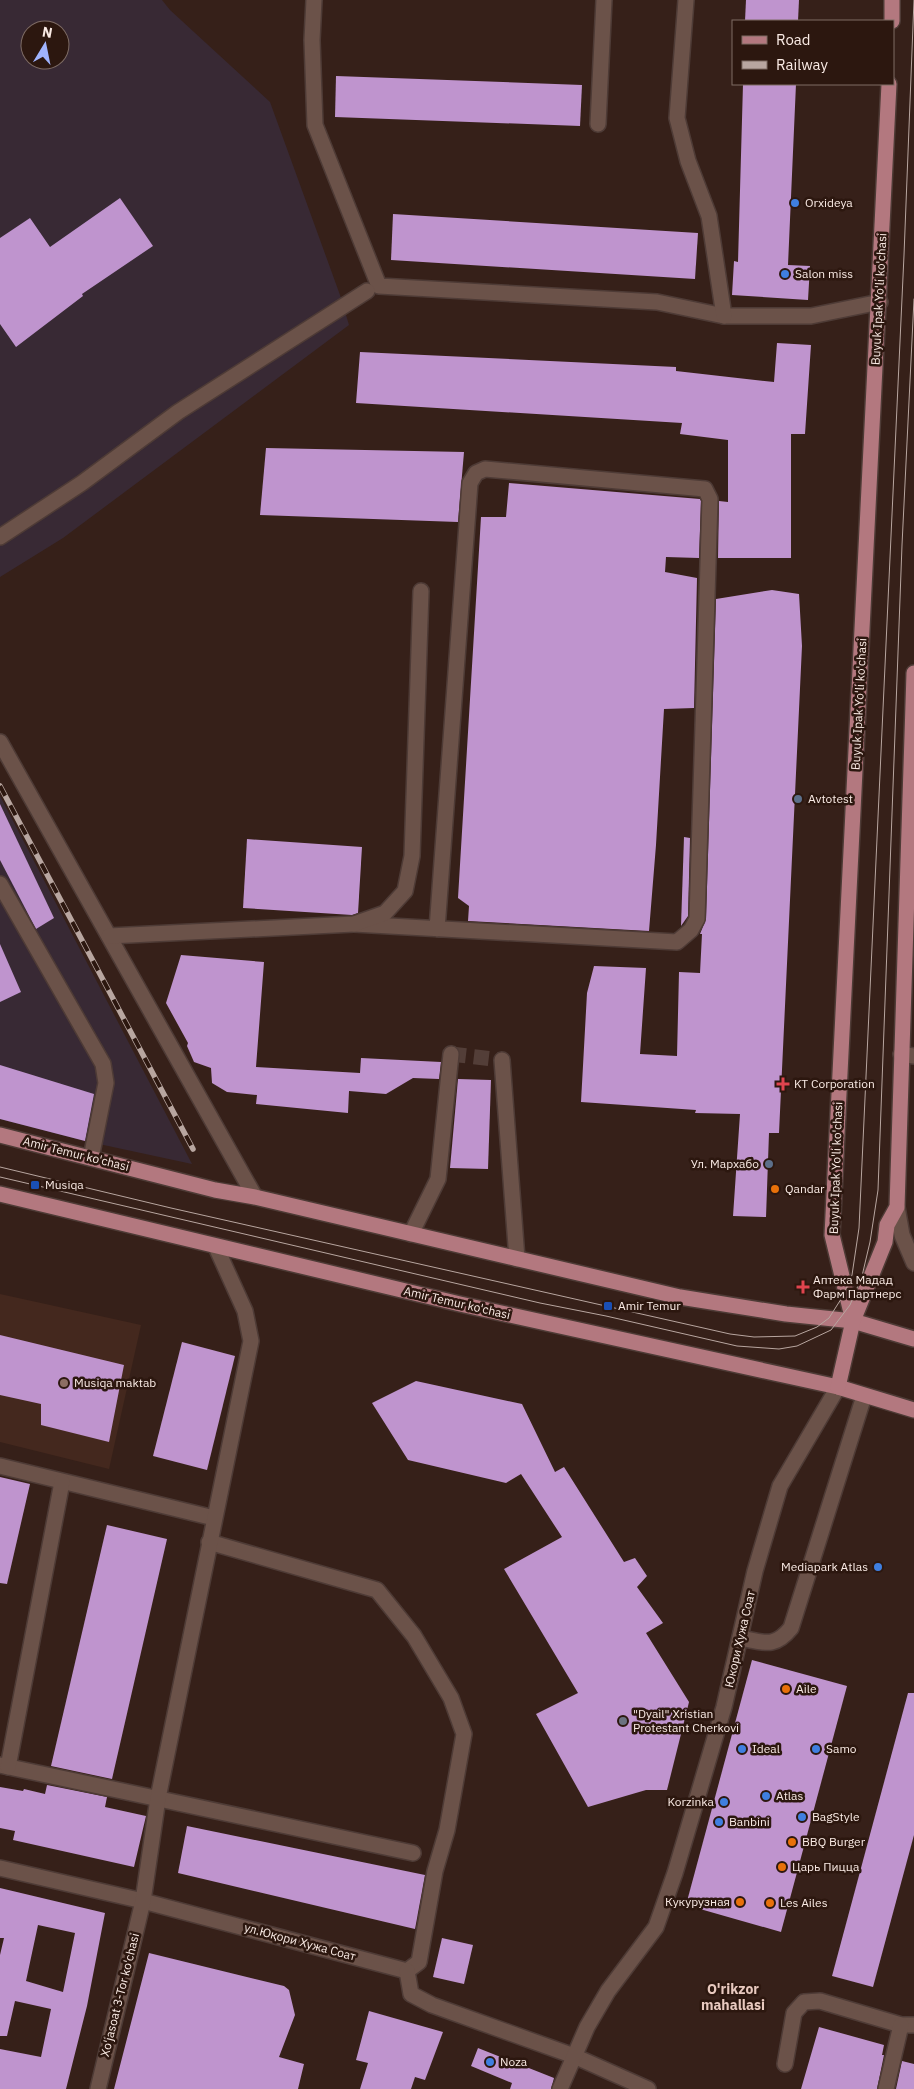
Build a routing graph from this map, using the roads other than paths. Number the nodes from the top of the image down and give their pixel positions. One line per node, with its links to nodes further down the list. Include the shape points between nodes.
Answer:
1 (314, 0): 10 (street, via 315,126 379,286 657,302)
2 (604, 0): 7 (street)
3 (686, 0): 10 (street, via 677,118 688,161 709,216)
4 (892, 0): 5 (main road)
5 (892, 20)
6 (889, 85): 9 (main road, Buyuk Ipak Yo'li ko'chasi)
7 (598, 124)
8 (367, 291): 11 (street, via 178,412 82,483)
9 (880, 302): 10 (street, via 811,316); 32 (main road, Buyuk Ipak Yo'li ko'chasi, via 832,1235)
10 (724, 316)
11 (0, 537)
12 (421, 591): 16 (street, via 412,856 405,891 386,913)
13 (914, 673): 19 (main road, Buyuk Ipak Yo'li ko'chasi)
14 (0, 742): 18 (street)
15 (0, 884): 24 (street, via 103,1064 106,1083)
16 (354, 924): 17 (street); 18 (street)
17 (437, 928): 17 (street, via 677,942 691,930 696,919 710,499 705,489 485,469 476,473 470,483)
18 (109, 936): 26 (street)
19 (909, 980): 21 (main road, Buyuk Ipak Yo'li ko'chasi)
20 (451, 1054): 28 (street, via 438,1179)
21 (908, 1055): 27 (main road, Buyuk Ipak Yo'li ko'chasi)
22 (502, 1060): 30 (street)
23 (0, 1135): 24 (main road, Amir Temur ko'chasi)
24 (91, 1158): 26 (main road, Amir Temur ko'chasi)
25 (0, 1194): 29 (main road, Amir Temur ko'chasi)
26 (255, 1197): 28 (main road, Amir Temur ko'chasi)
27 (897, 1207): 31 (street, via 902,1235); 32 (main road, Buyuk Ipak Yo'li ko'chasi, via 887,1225 885,1242)
28 (411, 1234): 30 (main road, Amir Temur ko'chasi)
29 (216, 1247): 34 (main road, Amir Temur ko'chasi); 39 (street, Xo'jasoat 3-Tor ko'chasi, via 245,1311 251,1341)
30 (517, 1259): 32 (main road, Amir Temur ko'chasi, via 680,1297)
31 (914, 1263)
32 (853, 1321): 33 (main road, Amir Temur ko'chasi); 34 (main road, Buyuk Ipak Yo'li ko'chasi)
33 (914, 1339)
34 (838, 1387): 35 (main road, Amir Temur ko'chasi); 41 (street, Юкори Хужа Соат, via 780,1486)
35 (864, 1396): 36 (main road, Amir Temur ko'chasi); 41 (street, via 791,1628 782,1640 770,1643)
36 (914, 1410)
37 (0, 1466): 38 (street)
38 (62, 1482): 39 (street); 42 (street)
39 (214, 1518): 40 (street, Xo'jasoat 3-Tor ko'chasi)
40 (209, 1542): 43 (street, Xo'jasoat 3-Tor ko'chasi); 47 (street, via 377,1590 414,1636 451,1698 464,1734 419,1962)
41 (740, 1638): 49 (street, Юкори Хужа Соат, via 724,1706 656,1927 608,1991 586,2027)
42 (4, 1766): 43 (street)
43 (158, 1798): 44 (street); 46 (street, Xo'jasoat 3-Tor ko'chasi)
44 (413, 1853)
45 (0, 1868): 46 (street, ул.Юқори Хужа Соат)
46 (143, 1901): 47 (street, ул.Юқори Хужа Соат); 51 (street, Xo'jasoat 3-Tor ko'chasi)
47 (407, 1971): 49 (street, via 411,1994 432,2006)
48 (907, 2025): 50 (street, via 820,2001 804,2002 794,2013); 54 (street)
49 (574, 2056): 52 (street, Юкори Хужа Соат); 53 (street)
50 (785, 2064)
51 (98, 2089)
52 (560, 2089)
53 (648, 2089)
54 (886, 2089)

